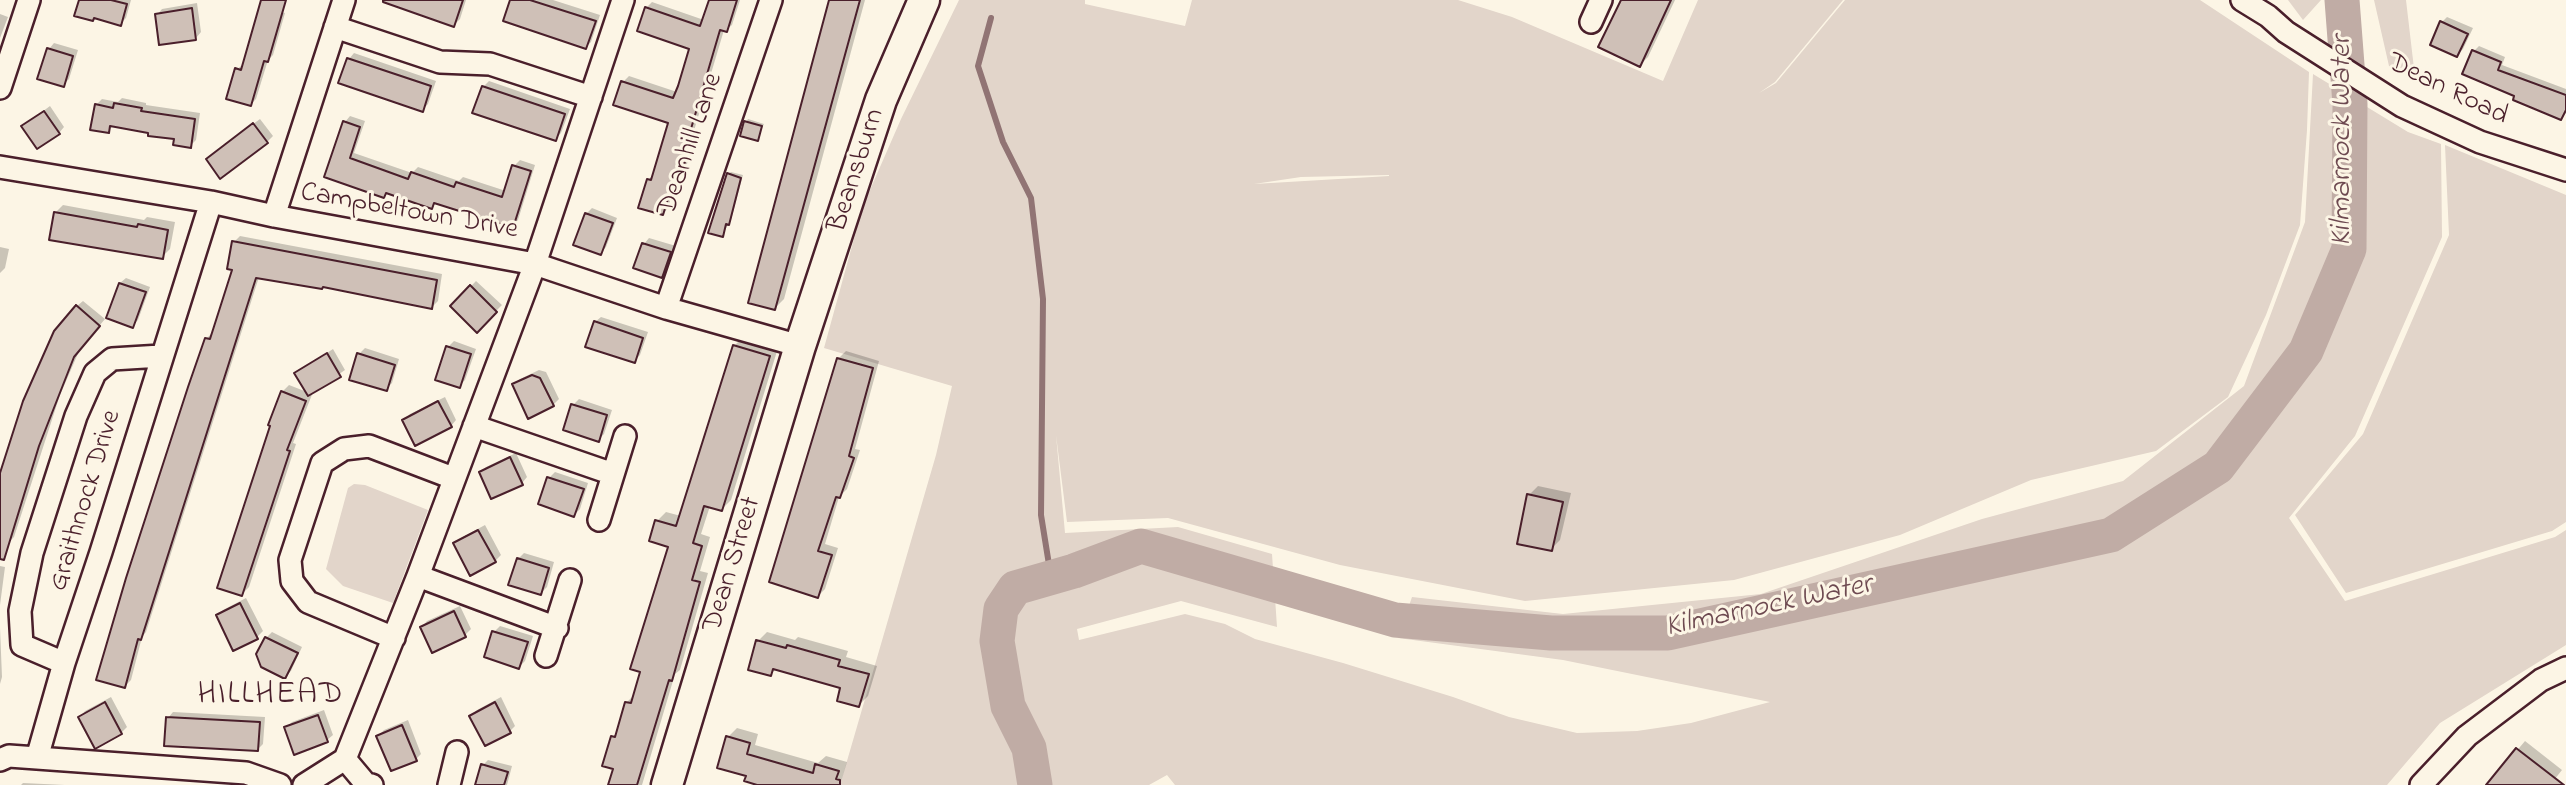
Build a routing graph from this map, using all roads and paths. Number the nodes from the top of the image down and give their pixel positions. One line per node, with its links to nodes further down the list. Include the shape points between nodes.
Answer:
1 (29, 0): 10 (street)
2 (344, 0): 9 (street)
3 (623, 0): 11 (street)
4 (772, 0): 17 (street, Deanhill Lane)
5 (924, 0): 18 (main road, Beansburn, via 881,100)
6 (1601, 0): 8 (street)
7 (2242, 0): 13 (street, Dean Road, via 2402,106 2480,142)
8 (1591, 22)
9 (335, 27): 11 (street, via 440,62 490,64); 15 (street)
10 (0, 88)
11 (590, 97): 16 (street)
12 (0, 167): 14 (street, Campbeltown Drive)
13 (2566, 170)
14 (211, 202): 15 (street, Campbeltown Drive); 19 (street, Graithnock Drive)
15 (274, 216): 16 (street, Campbeltown Drive)
16 (535, 264): 17 (street, Campbeltown Drive); 20 (street)
17 (666, 308): 18 (street, Campbeltown Drive)
18 (800, 346): 40 (main road, Dean Street)
19 (161, 356): 30 (street, Graithnock Drive); 30 (street, Graithnock Drive, via 112,359 95,373 76,416 32,552 20,611 22,645)
20 (474, 426): 22 (street); 23 (street)
21 (625, 436): 22 (street)
22 (613, 474): 24 (street)
23 (453, 478): 25 (street); 28 (street, via 369,446 344,449 322,463 289,560 292,581 308,602)
24 (599, 520)
25 (418, 576): 27 (street); 28 (street)
26 (570, 580): 27 (street)
27 (557, 628): 29 (street)
28 (394, 638): 34 (street)
29 (546, 656)
30 (64, 663): 33 (street, Graithnock Drive)
31 (2566, 668): 41 (street, via 2541,680 2466,736)
32 (457, 752): 39 (street)
33 (37, 758): 35 (street, via 9,756); 36 (street, via 246,773)
34 (345, 759): 37 (street); 38 (street)
35 (0, 760)
36 (280, 785)
37 (304, 785)
38 (372, 785)
39 (449, 785)
40 (667, 785)
41 (2421, 785)

